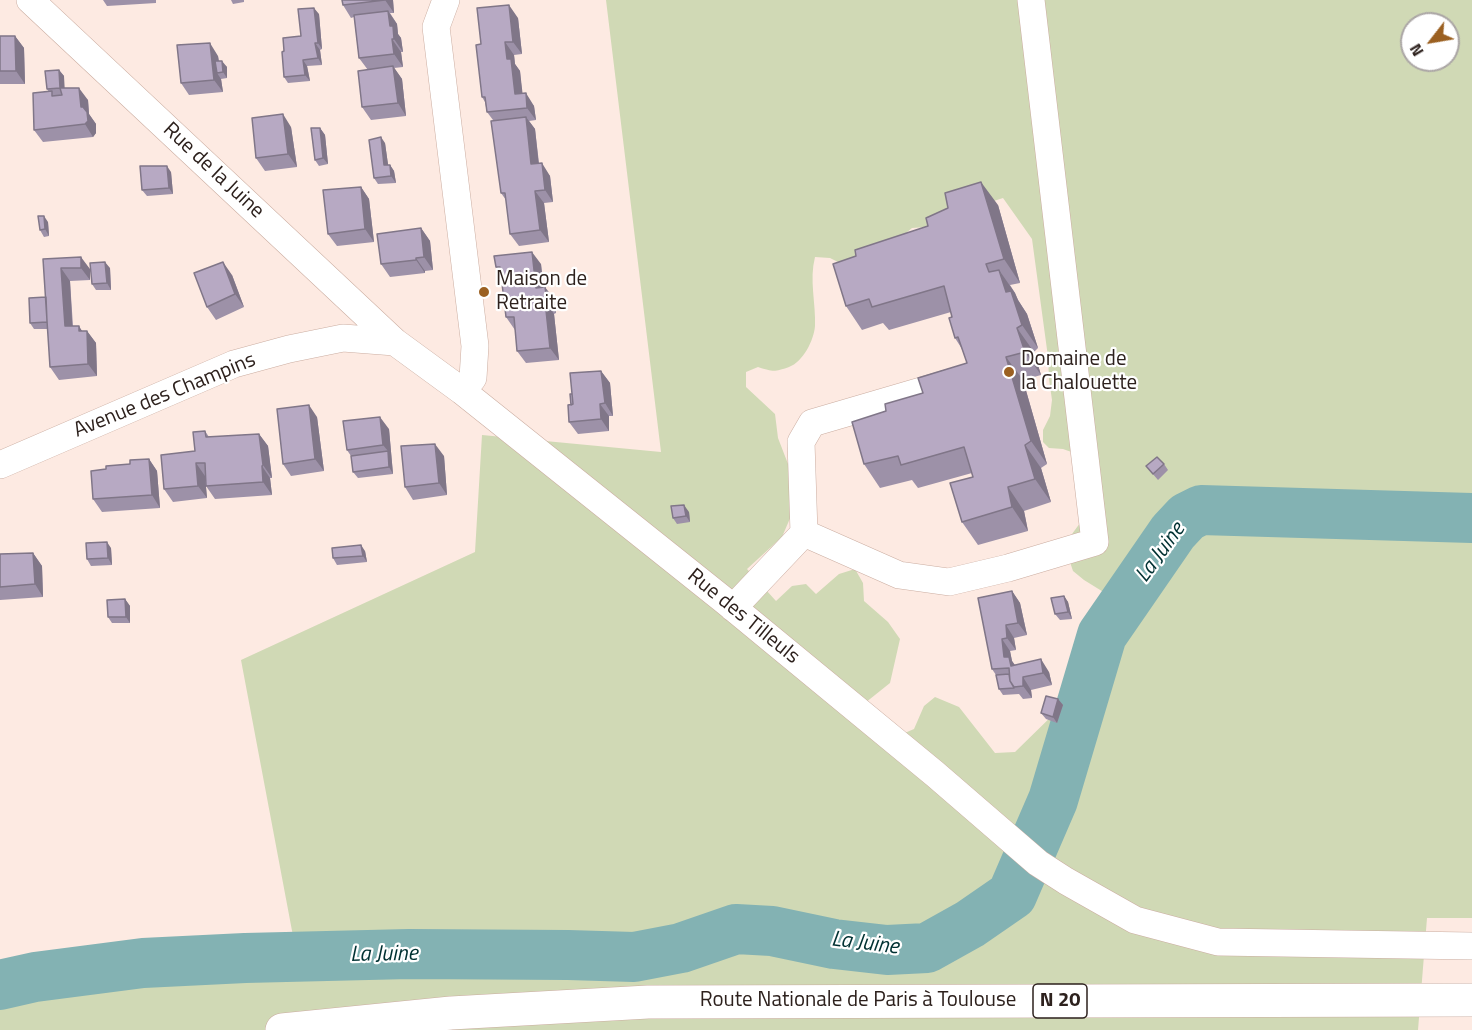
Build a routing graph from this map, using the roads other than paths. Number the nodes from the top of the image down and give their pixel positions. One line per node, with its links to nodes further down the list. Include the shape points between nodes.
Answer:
1 (30, 0): 4 (street, Rue de la Juine)
2 (446, 0): 6 (street, via 436,27 475,346 474,378)
3 (1031, 0): 8 (street, via 1095,542 949,582 899,575)
4 (395, 342): 6 (street); 7 (street, Avenue des Champins, via 343,338 234,364)
5 (952, 382): 8 (street, via 812,423 801,442)
6 (462, 391): 9 (street, Rue des Tilleuls)
7 (0, 465)
8 (804, 533): 9 (street)
9 (732, 608): 10 (street, Rue des Tilleuls, via 1043,866 1135,920 1218,942)
10 (1472, 946)
11 (1472, 1000): 12 (main road, Route Nationale de Paris à Toulouse / N 20, via 648,1002 451,1013)
12 (282, 1030)

